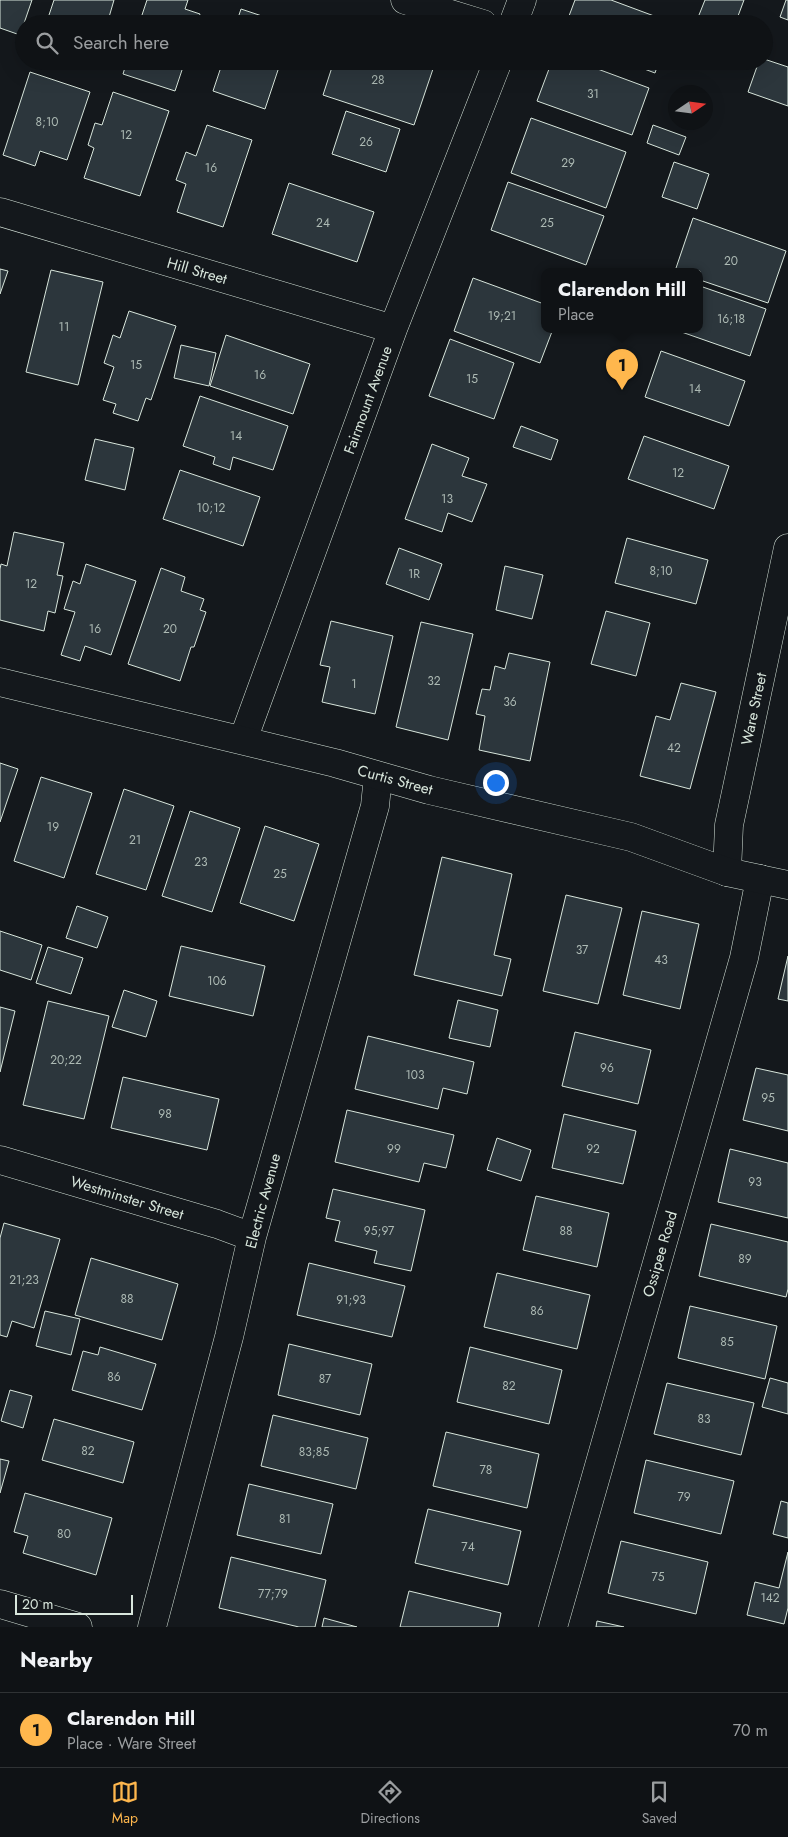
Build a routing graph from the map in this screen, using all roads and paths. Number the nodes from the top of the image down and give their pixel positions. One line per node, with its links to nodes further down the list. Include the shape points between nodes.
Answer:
1 (405, 0): 3 (street)
2 (522, 0): 4 (street)
3 (454, 15)
4 (516, 15)
5 (494, 70): 7 (street, Fairmount Avenue)
6 (0, 212): 7 (street, Hill Street)
7 (393, 329): 10 (street, Fairmount Avenue)
8 (788, 548): 12 (street, Ware Street, via 729,825)
9 (0, 682): 10 (street, Curtis Street)
10 (243, 740): 11 (street, Curtis Street)
11 (378, 776): 12 (street, Curtis Street, via 631,837); 16 (street, Electric Avenue, via 373,816)
12 (727, 872): 13 (street, Curtis Street)
13 (760, 879): 14 (street, Curtis Street); 20 (street, Ossipee Road, via 744,958)
14 (788, 885)
15 (0, 1160): 16 (street, Westminster Street)
16 (252, 1237): 19 (street, Electric Avenue, via 229,1337)
17 (0, 1604): 18 (street)
18 (78, 1627)
19 (152, 1627)
20 (553, 1627)

